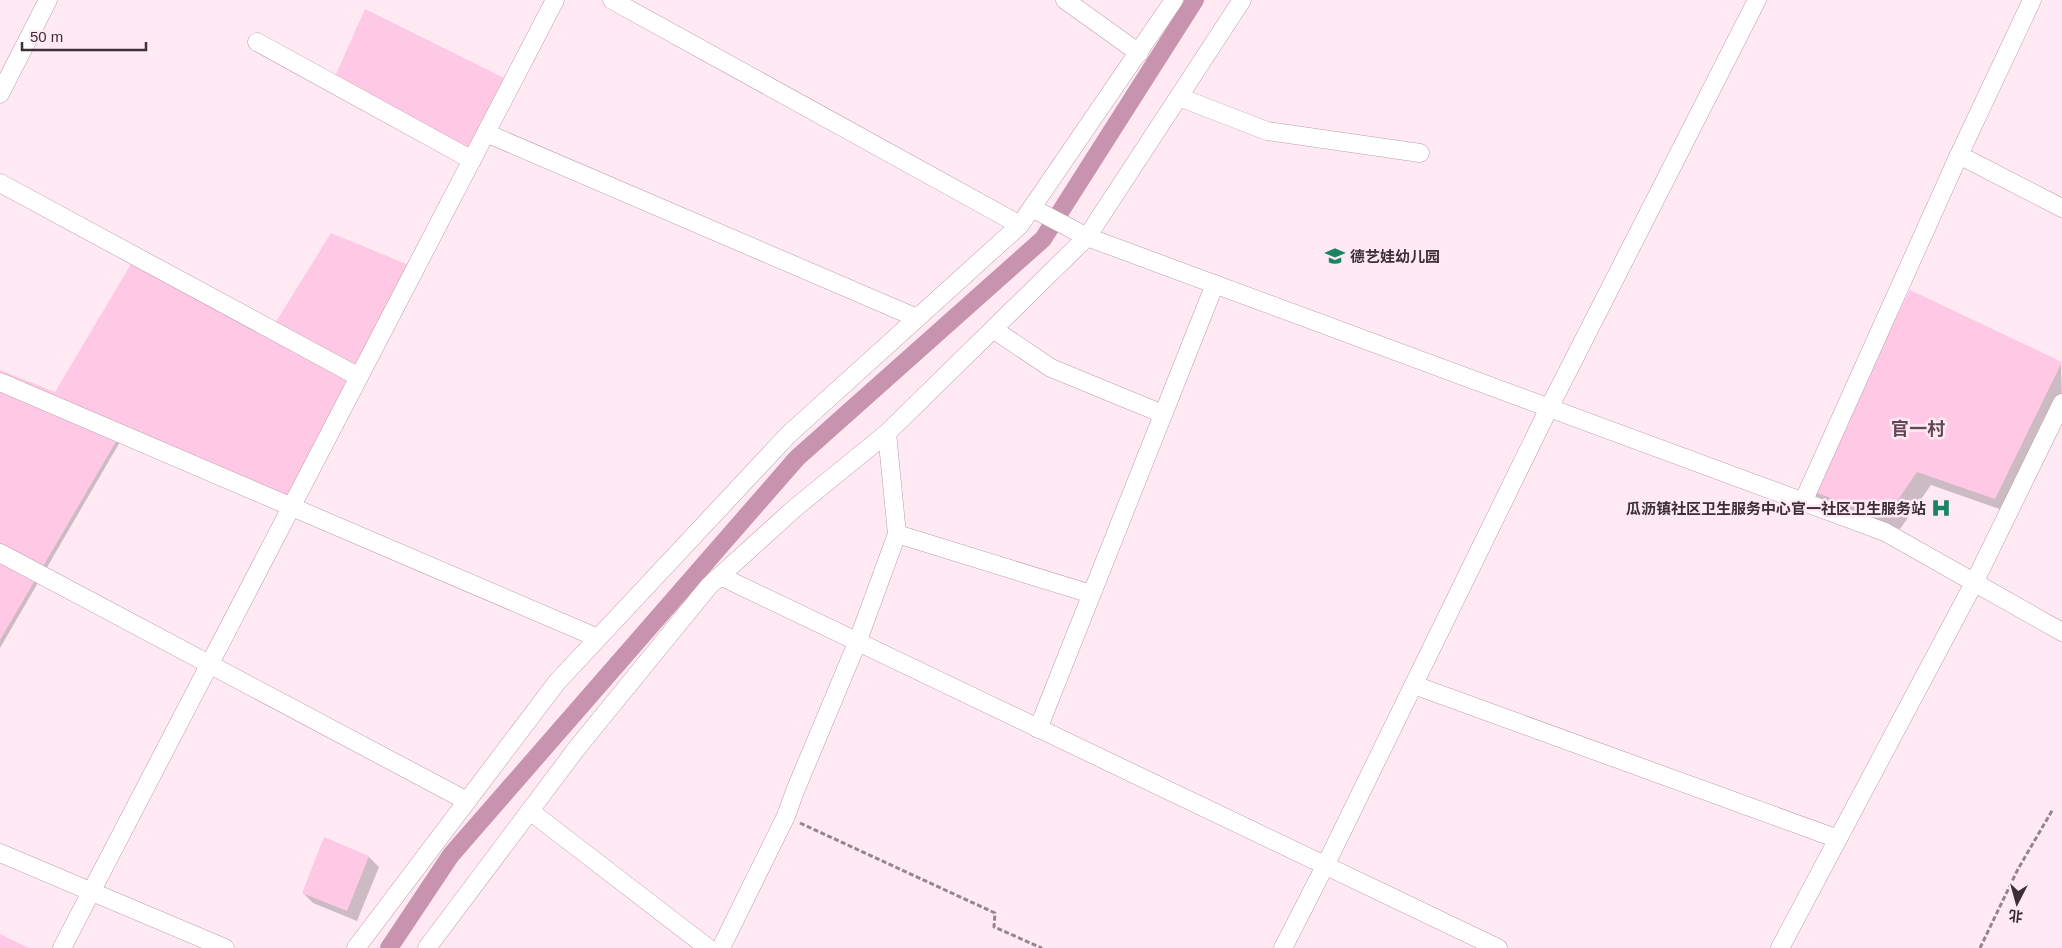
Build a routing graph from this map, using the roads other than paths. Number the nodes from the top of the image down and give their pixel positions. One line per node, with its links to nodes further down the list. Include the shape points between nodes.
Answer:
1 (48, 0): 11 (street)
2 (555, 0): 13 (street)
3 (612, 0): 20 (street)
4 (1065, 0): 10 (street)
5 (1174, 0): 10 (street)
6 (1242, 0): 12 (street)
7 (1757, 0): 28 (street)
8 (2032, 0): 15 (street)
9 (257, 42): 16 (street)
10 (1139, 53): 18 (street)
11 (0, 94)
12 (1179, 97): 14 (street, via 1267,131); 21 (street)
13 (486, 133): 16 (street); 23 (street)
14 (1420, 152)
15 (1958, 156): 19 (street); 31 (street)
16 (472, 160): 25 (street)
17 (0, 183): 25 (street)
18 (1032, 208): 20 (street); 21 (street)
19 (2062, 208)
20 (1020, 225): 23 (street)
21 (1087, 237): 22 (street); 24 (street)
22 (1215, 284): 28 (street); 29 (street)
23 (917, 318): 39 (street, via 788,434)
24 (993, 329): 29 (street, via 1051,368); 30 (street)
25 (359, 376): 32 (street)
26 (0, 382): 32 (street)
27 (2062, 403): 36 (street)
28 (1549, 408): 31 (street); 42 (street)
29 (1163, 414): 37 (street)
30 (888, 433): 33 (street); 35 (street, via 795,508)
31 (1803, 502): 36 (street, via 1885,532)
32 (292, 507): 39 (street); 41 (street)
33 (897, 534): 37 (street); 40 (street)
34 (0, 553): 41 (street)
35 (720, 576): 40 (street); 45 (street, via 596,725)
36 (1974, 583): 38 (street); 46 (street)
37 (1091, 594): 43 (street)
38 (2062, 632)
39 (598, 638): 44 (street, via 557,682)
40 (857, 643): 43 (street); 55 (street, via 786,816)
41 (210, 665): 44 (street); 49 (street)
42 (1414, 685): 46 (street); 48 (street)
43 (1038, 729): 48 (street)
44 (467, 801): 52 (street)
45 (530, 812): 53 (street); 54 (street)
46 (1838, 839): 58 (street)
47 (0, 853): 49 (street)
48 (1325, 866): 56 (street); 57 (street)
49 (92, 892): 50 (street); 51 (street)
50 (62, 948)
51 (225, 948)
52 (356, 948)
53 (426, 948)
54 (708, 948)
55 (721, 948)
56 (1283, 948)
57 (1498, 948)
58 (1780, 948)

